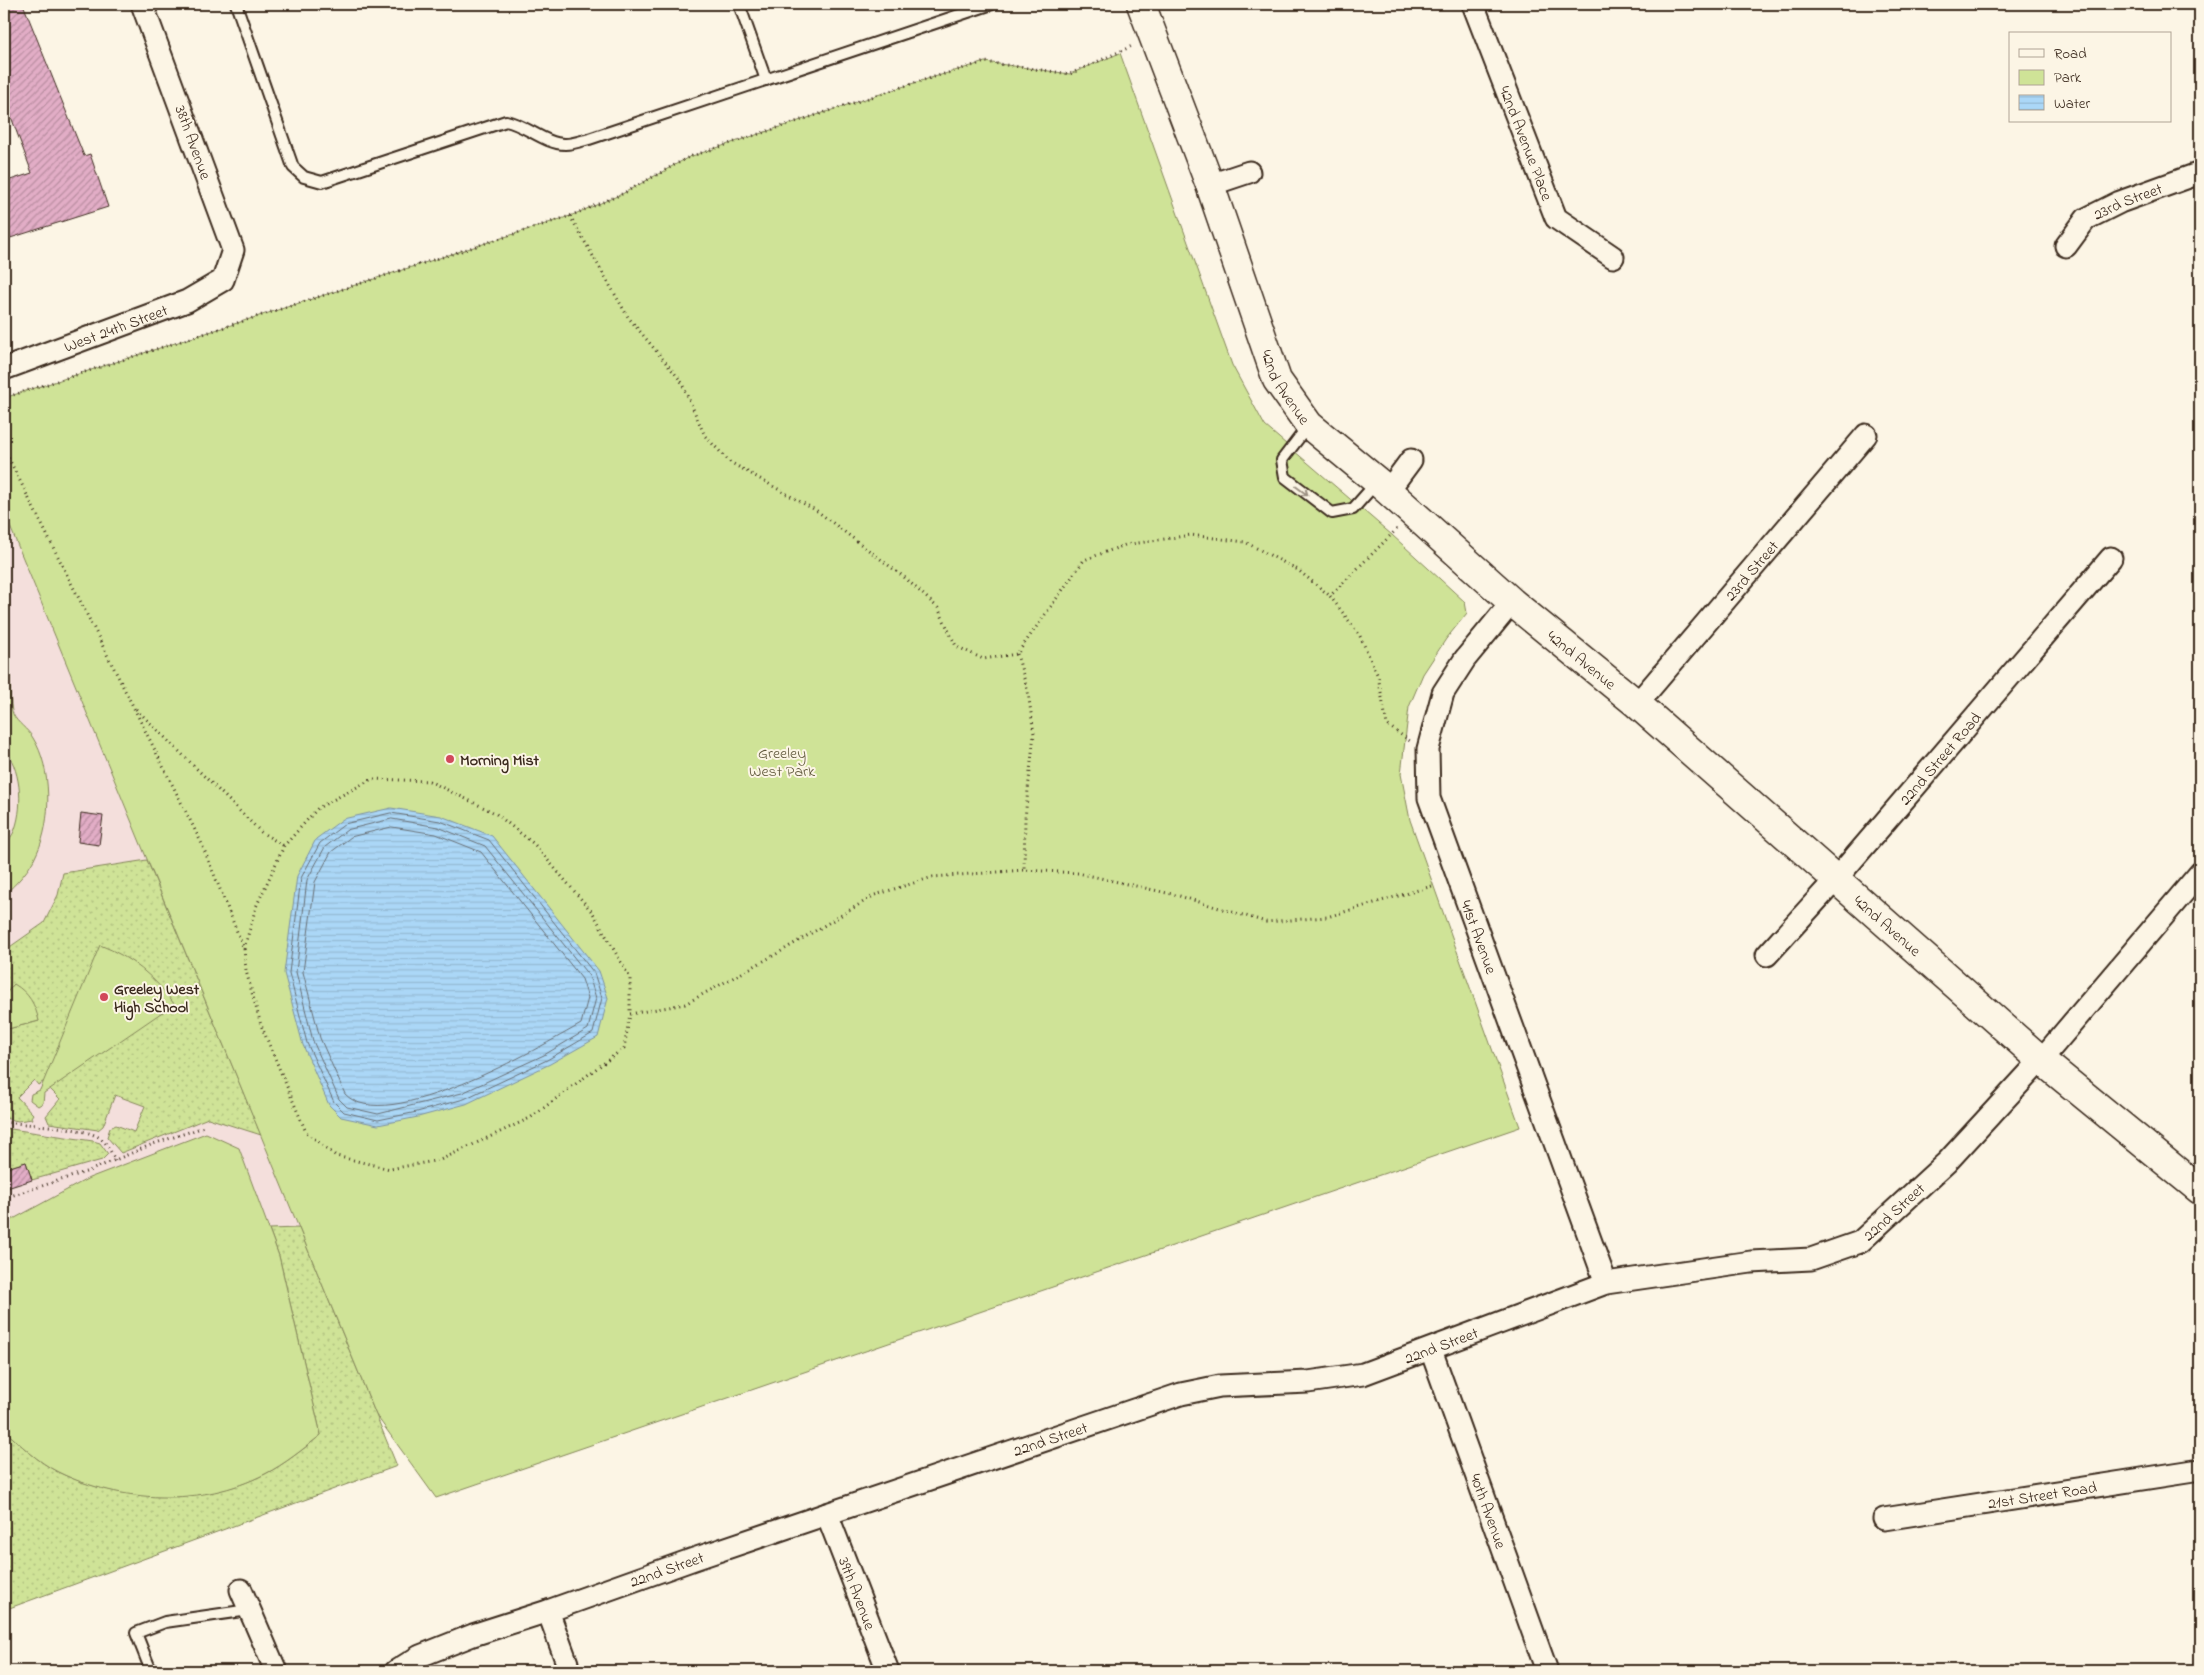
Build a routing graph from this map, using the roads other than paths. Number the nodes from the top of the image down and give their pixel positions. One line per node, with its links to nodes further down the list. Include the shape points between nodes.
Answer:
1 (144, 4): 13 (street, 38th Avenue, via 233,250)
2 (236, 4): 7 (lane, via 293,167 304,178 322,182 506,121 565,144 589,139)
3 (739, 4): 7 (lane)
4 (992, 4): 7 (lane)
5 (1473, 4): 12 (street, 42nd Avenue Place, via 1556,218)
6 (1146, 5): 10 (street, 42nd Avenue, via 1152,35)
7 (766, 80)
8 (1249, 172): 10 (street)
9 (2200, 173): 11 (street, 23rd Street, via 2120,202 2086,219)
10 (1210, 185): 15 (street, 42nd Avenue, via 1277,380)
11 (2066, 246)
12 (1613, 257)
13 (222, 280): 14 (street, West 24th Street, via 187,301)
14 (4, 368)
15 (1309, 425): 18 (street, 42nd Avenue); 18 (lane, one-way to 18, via 1282,460 1285,477 1332,513 1353,509)
16 (1866, 435): 21 (street, 23rd Street)
17 (1411, 460): 18 (street)
18 (1383, 486): 20 (street, 42nd Avenue)
19 (2111, 558): 23 (street, 22nd Street Road)
20 (1512, 602): 21 (street, 42nd Avenue); 27 (street, 41st Avenue, via 1465,658 1443,693 1428,749 1429,798)
21 (1637, 704): 23 (street, 42nd Avenue)
22 (2200, 873): 25 (street, 22nd Street)
23 (1836, 879): 24 (street, 22nd Street Road); 25 (street, 42nd Avenue)
24 (1767, 955)
25 (2041, 1060): 26 (street, 42nd Avenue); 27 (street, 22nd Street, via 1947,1162 1860,1242 1811,1259 1751,1262)
26 (2200, 1190)
27 (1606, 1283): 28 (street, 22nd Street)
28 (1431, 1350): 30 (street, 22nd Street, via 1363,1374 1308,1382 1220,1386 1181,1394); 40 (street, 40th Avenue)
29 (2200, 1470): 31 (street, 21st Street Road)
30 (827, 1514): 34 (street, 22nd Street, via 694,1558); 39 (street, 39th Avenue)
31 (1884, 1518)
32 (240, 1590): 33 (street)
33 (249, 1610): 36 (lane, via 165,1622 136,1633); 37 (street)
34 (548, 1612): 35 (street); 38 (street, 22nd Street, via 473,1635 420,1656)
35 (567, 1663)
36 (151, 1671)
37 (276, 1671)
38 (396, 1671)
39 (888, 1671)
40 (1547, 1671)

